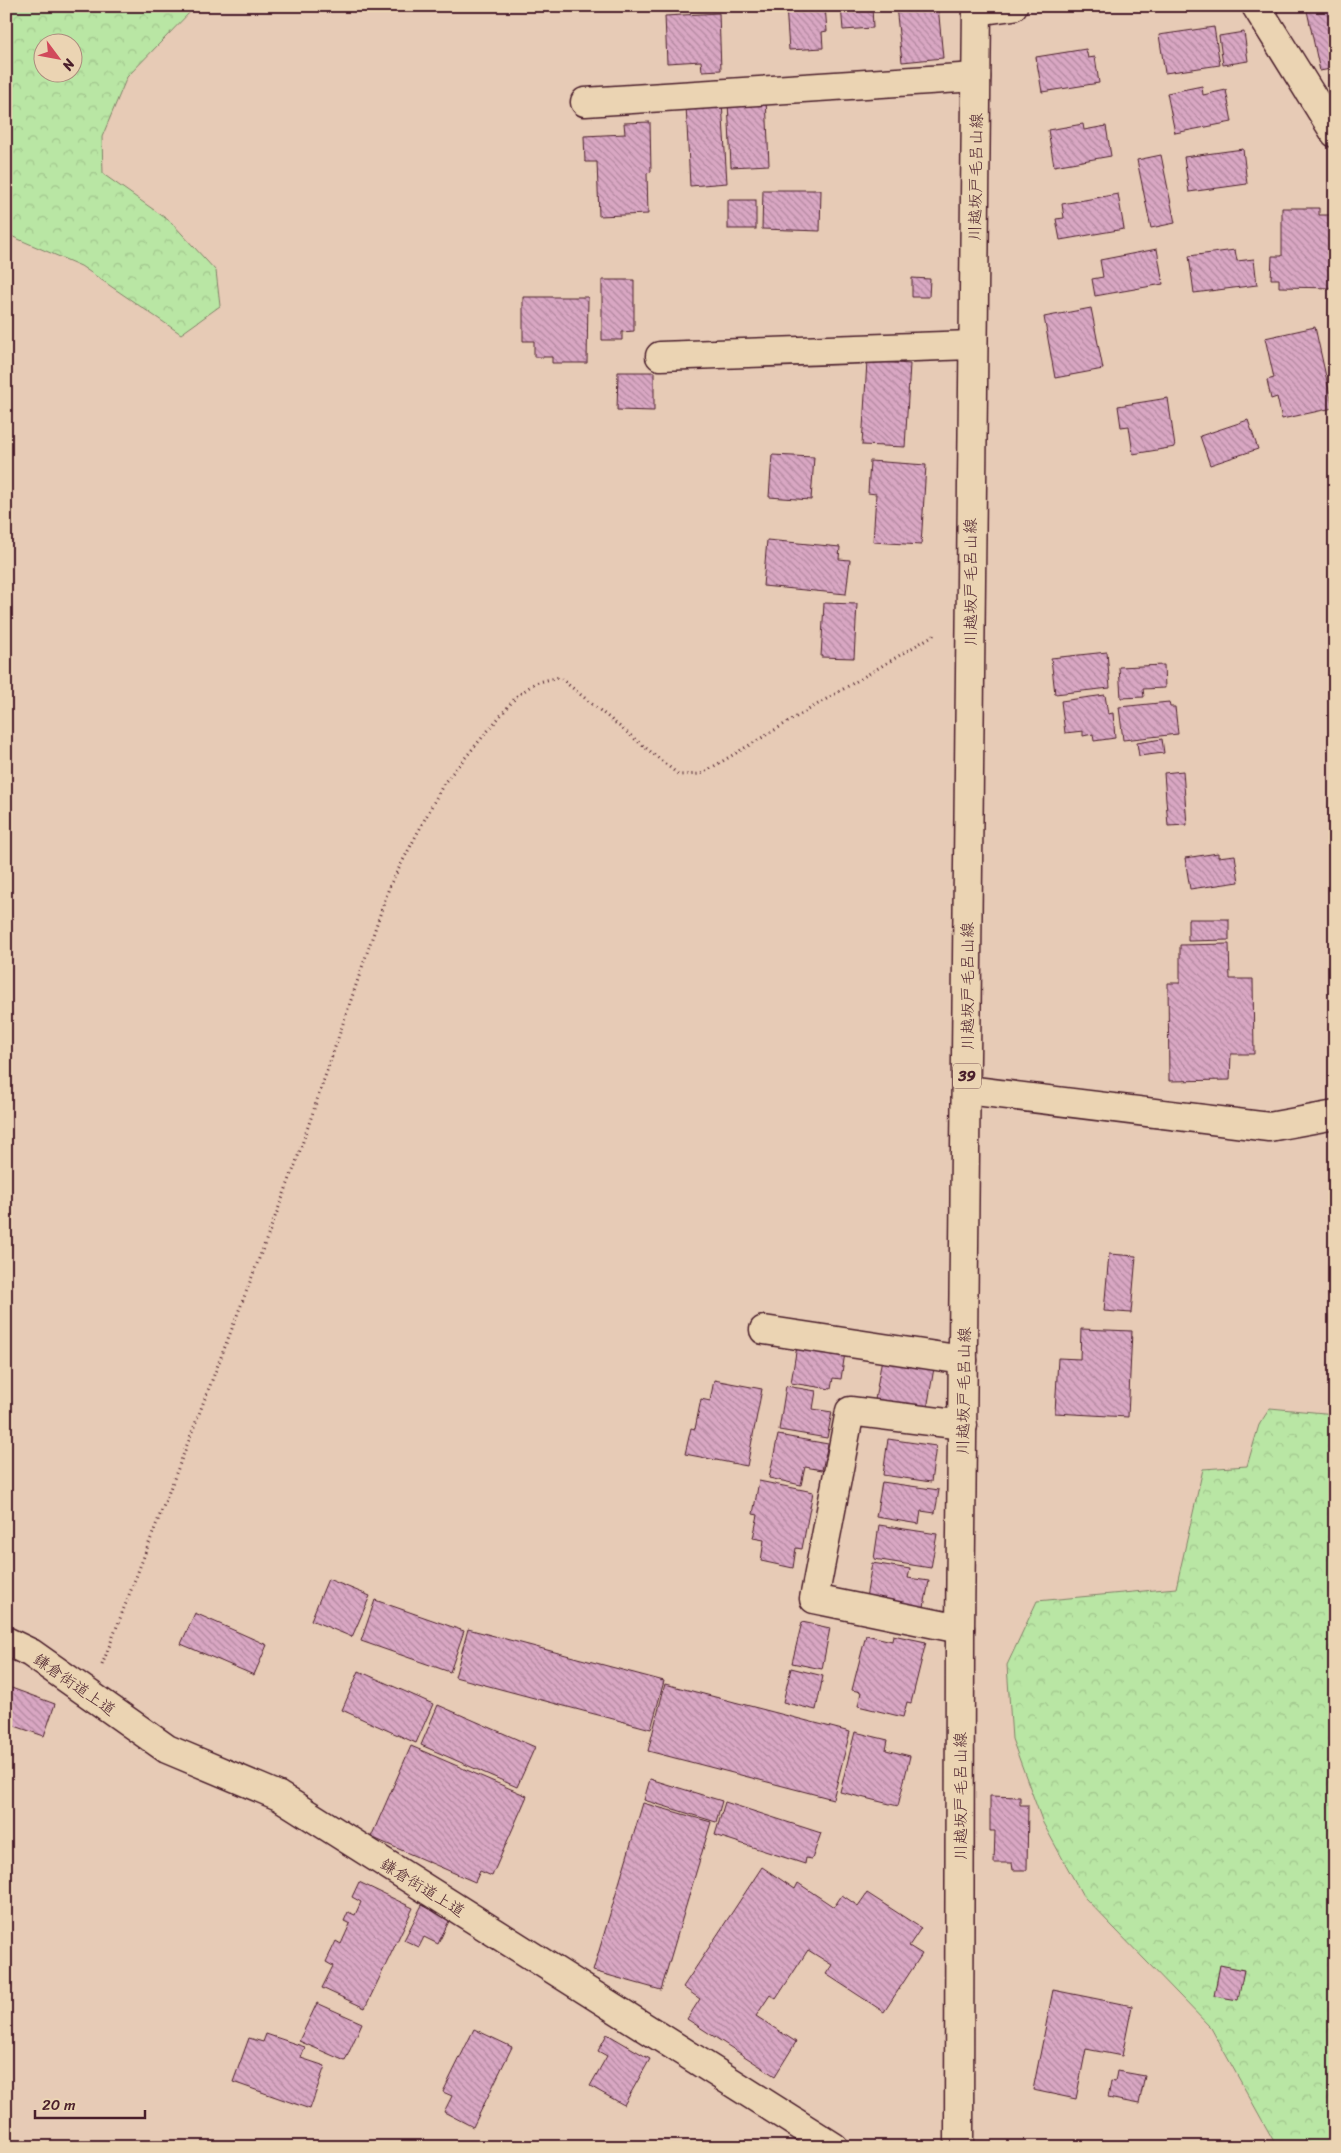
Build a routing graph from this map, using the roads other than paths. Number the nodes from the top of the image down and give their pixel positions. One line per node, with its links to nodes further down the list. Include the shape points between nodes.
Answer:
1 (1012, 6): 3 (main road)
2 (1256, 6): 6 (main road)
3 (977, 9): 4 (main road, 川越坂戸毛呂山線 / 39)
4 (976, 77): 5 (main road); 7 (main road, 川越坂戸毛呂山線 / 39)
5 (585, 102)
6 (1335, 133)
7 (972, 345): 8 (main road); 9 (main road, 川越坂戸毛呂山線 / 39)
8 (660, 356)
9 (967, 1090): 10 (main road, via 1270,1127); 12 (main road, 川越坂戸毛呂山線 / 39)
10 (1335, 1115)
11 (764, 1330): 12 (main road)
12 (963, 1360): 13 (main road, 川越坂戸毛呂山線 / 39)
13 (962, 1425): 14 (main road, 川越坂戸毛呂山線 / 39); 14 (main road, via 850,1411 814,1599)
14 (960, 1628): 17 (main road, 川越坂戸毛呂山線 / 39)
15 (6, 1641): 16 (main road, 鎌倉街道上道, via 31,1653 167,1748 279,1796)
16 (834, 2147)
17 (959, 2147)

